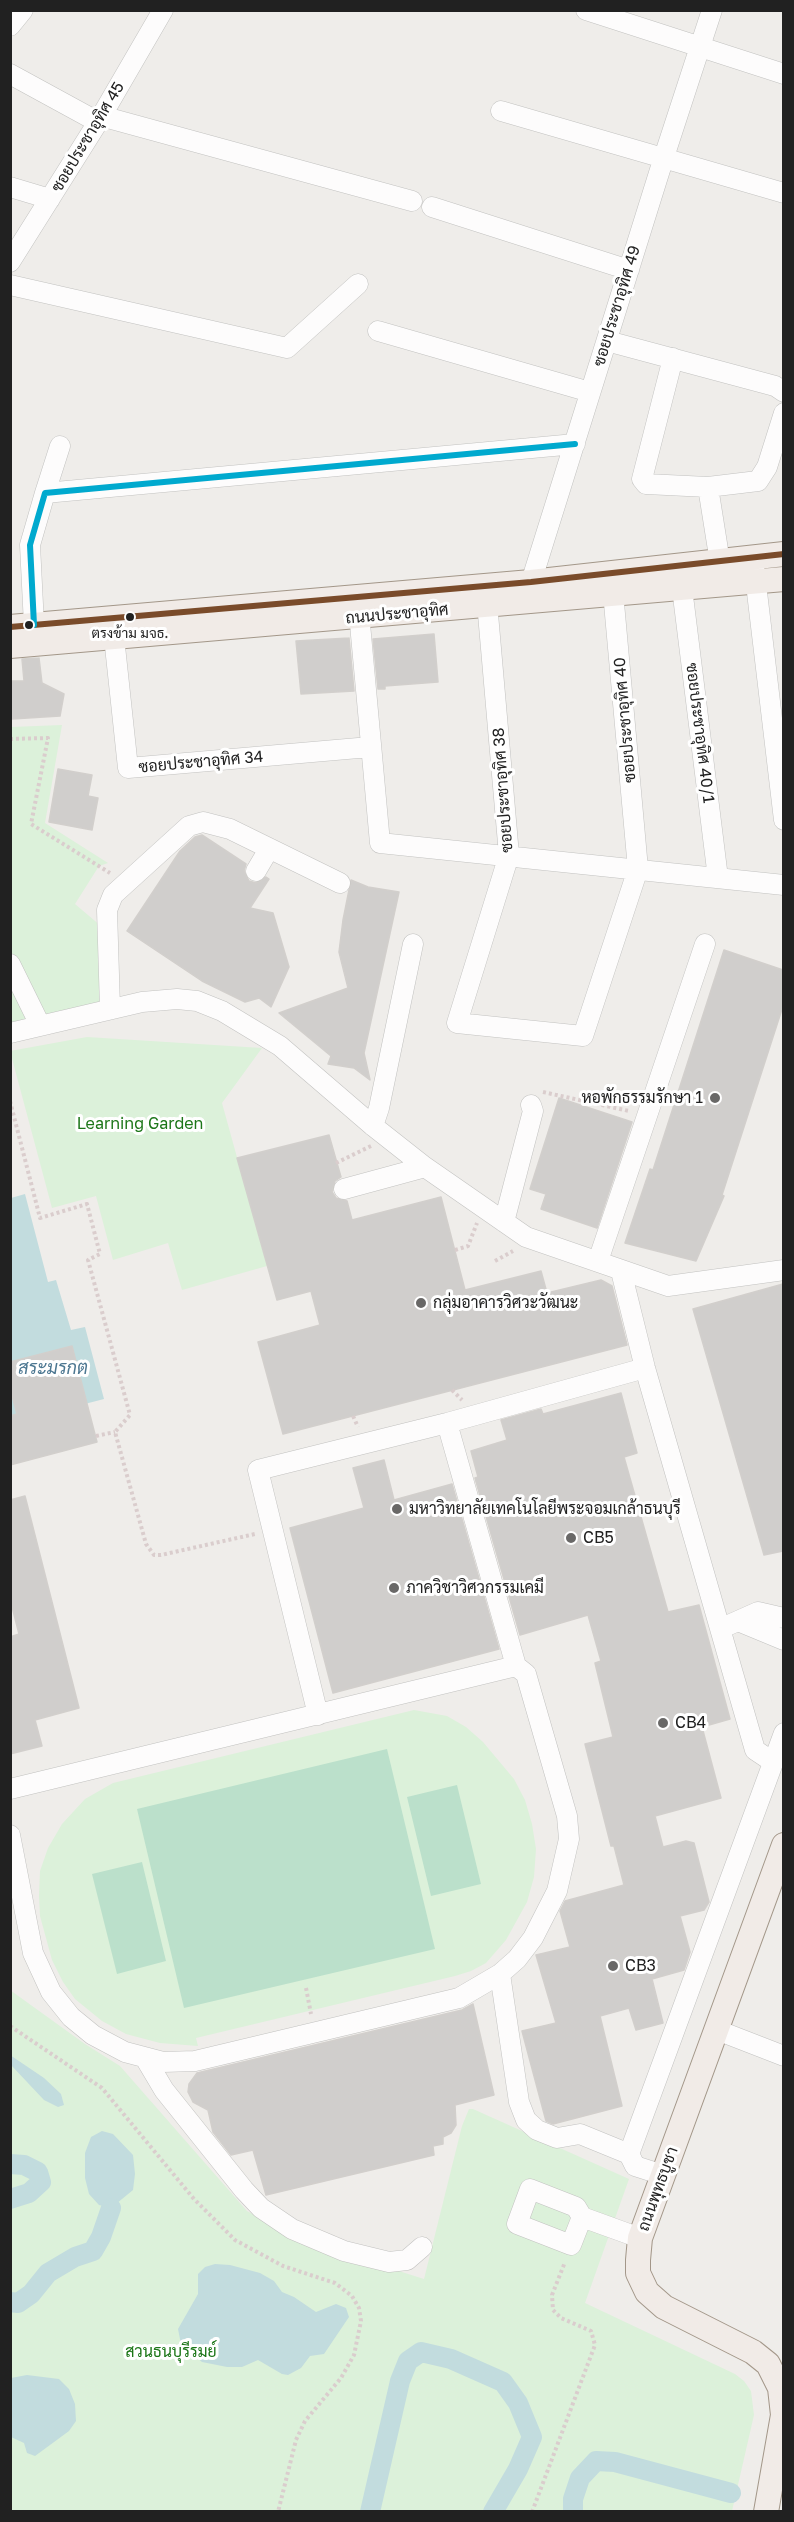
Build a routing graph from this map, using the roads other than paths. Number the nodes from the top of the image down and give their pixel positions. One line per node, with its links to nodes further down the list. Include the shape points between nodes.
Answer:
1 (23, 10): 5 (street)
2 (163, 10): 10 (street, ซอยประชาอุทิศ 45)
3 (586, 10): 6 (street)
4 (712, 10): 6 (street, ซอยประชาอุทิศ 49)
5 (10, 26)
6 (701, 46): 8 (street); 11 (street, ซอยประชาอุทิศ 49)
7 (10, 74): 10 (street)
8 (783, 74)
9 (501, 111): 11 (street)
10 (100, 119): 14 (street, ซอยประชาอุทิศ 45); 15 (street)
11 (664, 157): 13 (street); 18 (street, ซอยประชาอุทิศ 49)
12 (10, 187): 14 (street)
13 (783, 193)
14 (50, 199): 17 (street, ซอยประชาอุทิศ 45)
15 (412, 201)
16 (432, 207): 18 (street)
17 (10, 262)
18 (629, 270): 22 (street, ซอยประชาอุทิศ 49)
19 (358, 284): 20 (street, via 286,348)
20 (10, 285)
21 (378, 331): 24 (street)
22 (607, 341): 23 (street); 24 (street, ซอยประชาอุทิศ 49)
23 (674, 358): 25 (street, via 775,386); 29 (street, via 642,479 658,486)
24 (590, 392): 27 (street, ซอยประชาอุทิศ 49)
25 (783, 392)
26 (783, 413): 29 (street, via 767,467 758,481)
27 (575, 444): 30 (street); 38 (street, ซอยประชาอุทิศ 49)
28 (60, 446): 30 (street)
29 (708, 487): 33 (street)
30 (45, 493): 41 (street, via 30,545)
31 (783, 554): 32 (main road, ถนนประชาอุทิศ)
32 (752, 557): 33 (main road, ถนนประชาอุทิศ); 35 (street)
33 (721, 572): 35 (main road, ถนนประชาอุทิศ); 36 (main road, ถนนประชาอุทิศ); 37 (main road, ถนนประชาอุทิศ)
34 (783, 579): 35 (main road, ถนนประชาอุทิศ)
35 (756, 581): 45 (street)
36 (612, 583): 37 (main road, ถนนประชาอุทิศ); 38 (main road, ถนนประชาอุทิศ); 50 (street, ซอยประชาอุทิศ 40)
37 (682, 588): 52 (street, ซอยประชาอุทิศ 40/1)
38 (528, 592): 39 (main road, ถนนประชาอุทิศ)
39 (486, 596): 40 (main road, ถนนประชาอุทิศ); 49 (street, ซอยประชาอุทิศ 38)
40 (358, 607): 41 (main road, ถนนประชาอุทิศ); 43 (main road, ถนนประชาอุทิศ); 46 (street)
41 (34, 625): 42 (main road, ถนนประชาอุทิศ)
42 (10, 627)
43 (114, 637): 44 (main road, ถนนประชาอุทิศ); 46 (street, ซอยประชาอุทิศ 34, via 128,768)
44 (10, 646)
45 (778, 711): 47 (street)
46 (370, 747): 49 (street, via 380,843)
47 (783, 820)
48 (269, 849): 51 (street); 53 (street); 58 (street, via 230,829 203,822 189,826 126,882 113,895 107,910)
49 (510, 855): 50 (street); 50 (street, ซอยประชาอุทิศ 38, via 457,1023 583,1036)
50 (638, 868): 52 (street)
51 (256, 871)
52 (718, 878): 54 (street)
53 (340, 883)
54 (783, 885)
55 (413, 944): 62 (street, via 379,1108)
56 (705, 944): 66 (street)
57 (10, 964): 59 (street)
58 (110, 1008): 59 (street); 62 (street, via 177,999 197,1001 222,1011 280,1046)
59 (40, 1025): 60 (street)
60 (12, 1030)
61 (531, 1105): 65 (street, via 533,1111)
62 (381, 1132): 63 (street)
63 (425, 1167): 64 (street); 65 (street)
64 (344, 1189)
65 (504, 1222): 66 (street, via 526,1237)
66 (598, 1261): 68 (street)
67 (783, 1270): 68 (street, via 668,1286)
68 (621, 1271): 69 (street)
69 (645, 1368): 70 (street); 72 (street)
70 (447, 1423): 74 (street); 75 (street, via 258,1470)
71 (783, 1618): 72 (street, via 758,1612)
72 (730, 1625): 73 (street); 77 (street, via 755,1750)
73 (783, 1640)
74 (516, 1666): 75 (street); 81 (street, via 526,1674 567,1816 569,1839 557,1891 546,1913 533,1938)
75 (318, 1715): 78 (street)
76 (783, 1733): 77 (street)
77 (773, 1762): 85 (street)
78 (10, 1789)
79 (10, 1835): 84 (street, via 33,1953 51,1992 71,2017 93,2035)
80 (783, 1845): 82 (main road, ถนนพุทธบูชา)
81 (500, 1974): 84 (street, via 459,1998 195,2061); 85 (street, via 519,2102 526,2120 556,2138 580,2134)
82 (717, 2030): 83 (street); 86 (main road, ถนนพุทธบูชา)
83 (783, 2056)
84 (145, 2058): 89 (street, via 164,2090 261,2208 292,2229 344,2251 389,2262 407,2260)
85 (629, 2154): 86 (street, via 635,2166)
86 (663, 2175): 88 (main road, ถนนพุทธบูชา)
87 (582, 2217): 87 (street, via 576,2207 530,2189 517,2224 572,2245); 88 (street)
88 (640, 2238): 90 (main road, ถนนพุทธบูชา, via 639,2273 647,2292 676,2315 753,2352 768,2364)
89 (422, 2247)
90 (782, 2388): 91 (main road, ถนนพุทธบูชา)
91 (782, 2442): 92 (main road, ถนนพุทธบูชา)
92 (766, 2511)

